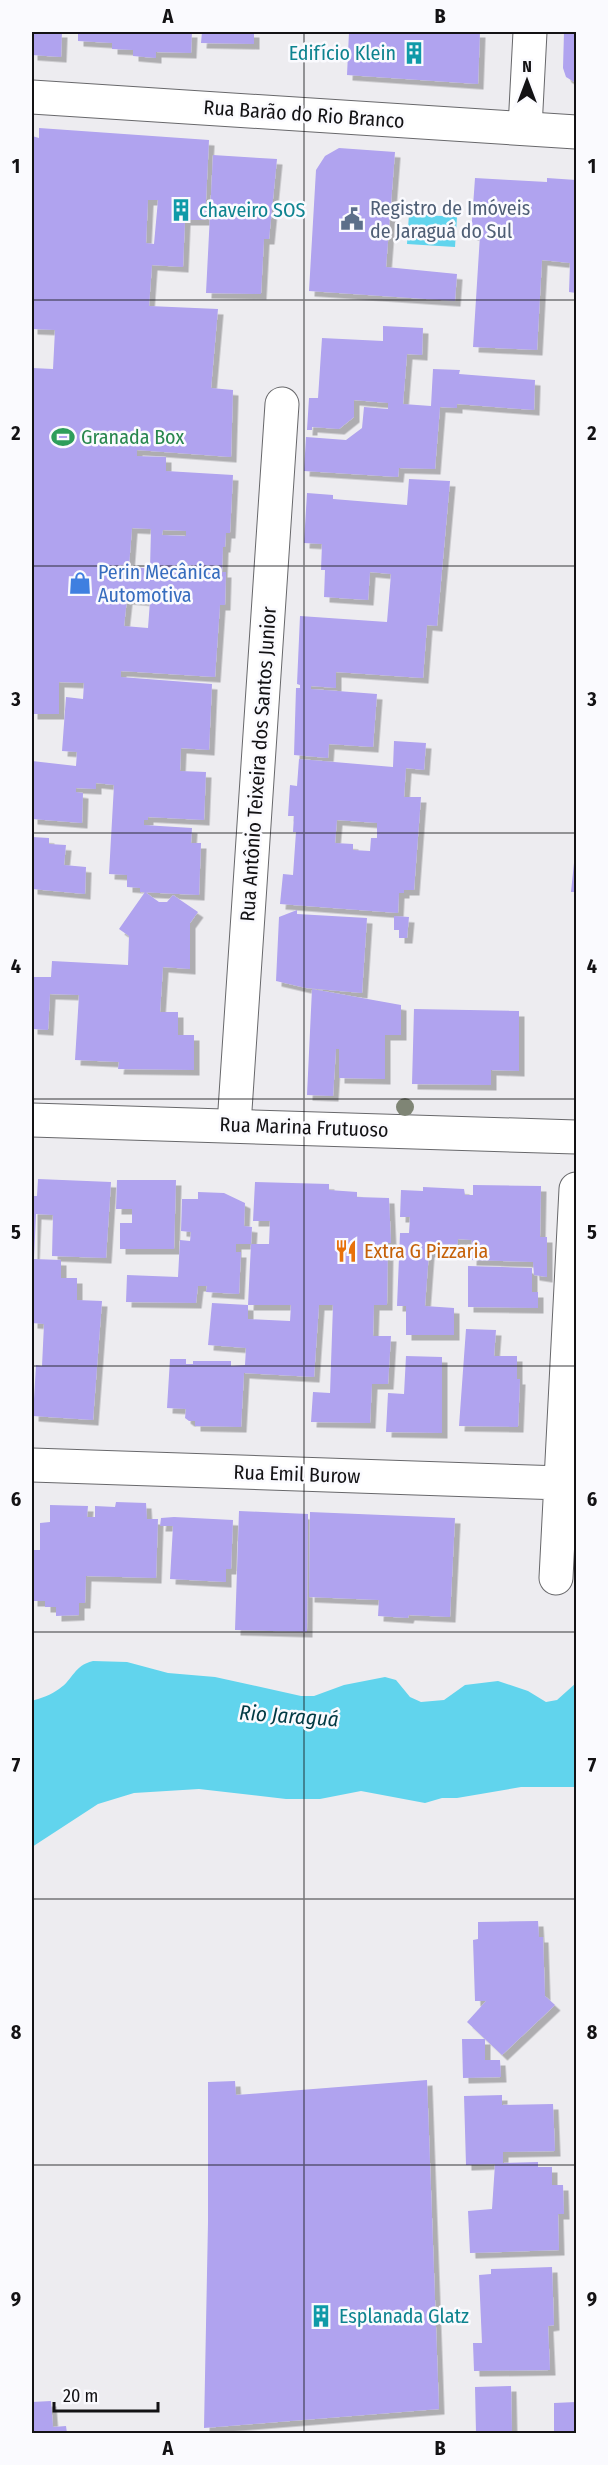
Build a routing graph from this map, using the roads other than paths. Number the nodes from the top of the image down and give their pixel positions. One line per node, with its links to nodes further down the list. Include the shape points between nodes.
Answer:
1 (530, 32): 3 (street)
2 (32, 97): 3 (street, Rua Barão do Rio Branco)
3 (525, 128): 4 (street, Rua Barão do Rio Branco)
4 (576, 132)
5 (282, 404): 7 (street, Rua Antônio Teixeira dos Santos Junior)
6 (32, 1120): 7 (street, Rua Marina Frutuoso)
7 (234, 1125): 8 (street, Rua Marina Frutuoso)
8 (576, 1137)
9 (576, 1189): 11 (street)
10 (32, 1465): 11 (street, Rua Emil Burow)
11 (562, 1483): 12 (street)
12 (556, 1578)

